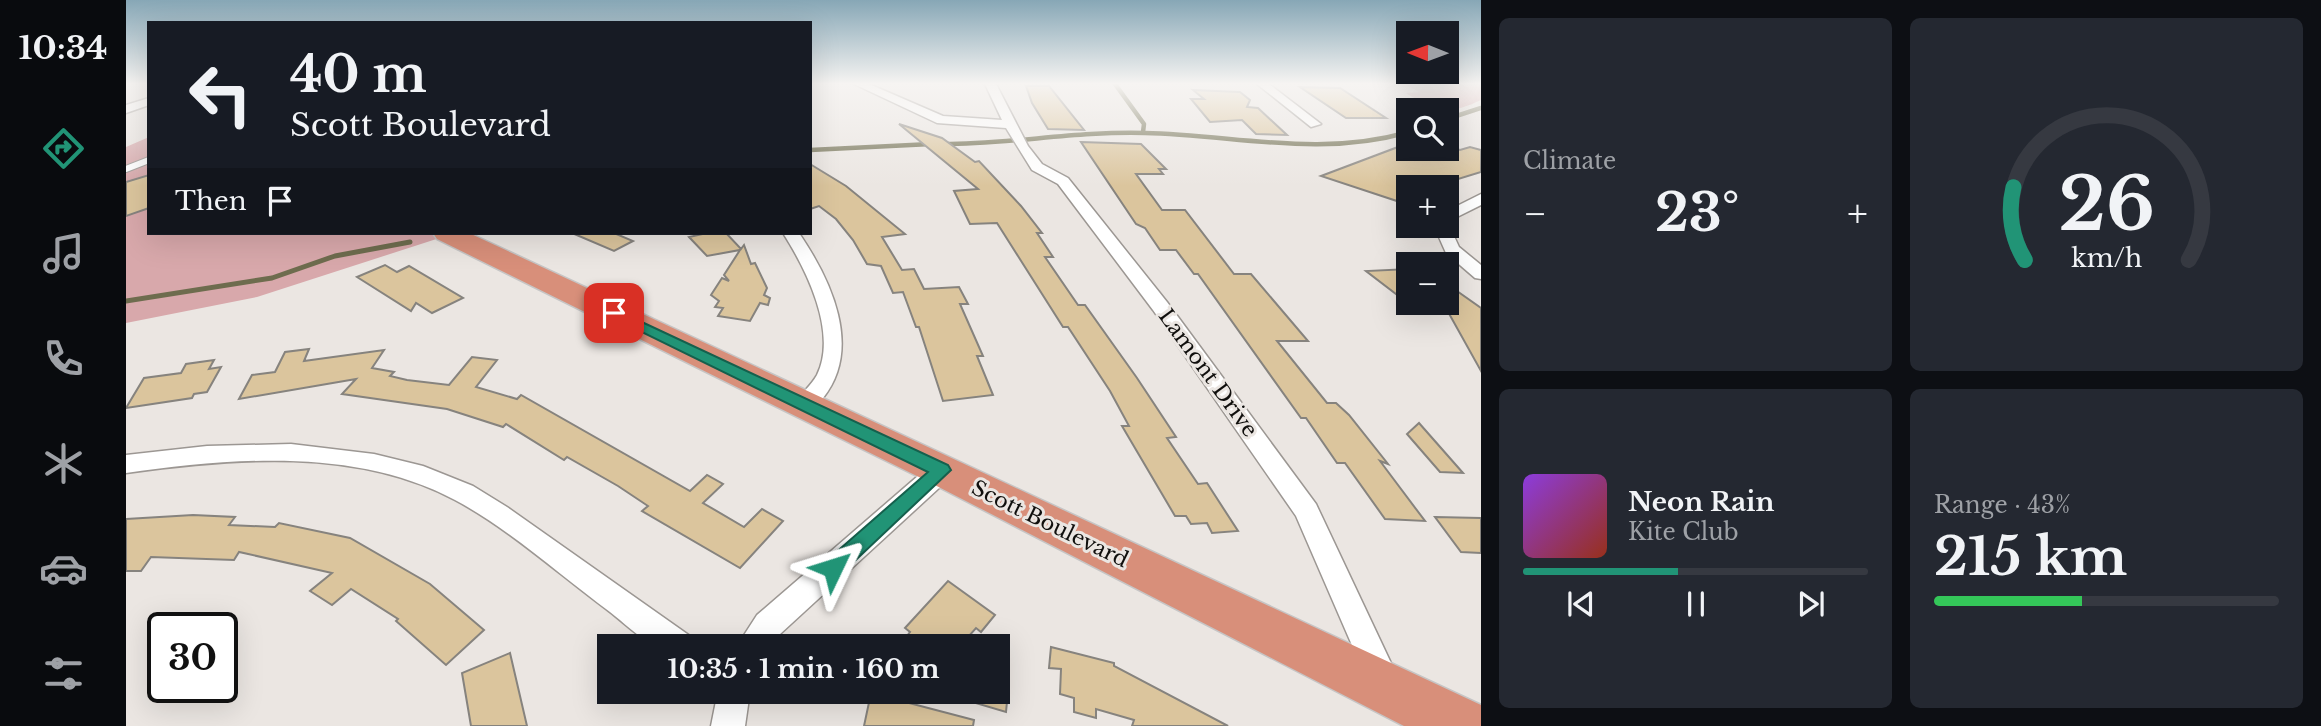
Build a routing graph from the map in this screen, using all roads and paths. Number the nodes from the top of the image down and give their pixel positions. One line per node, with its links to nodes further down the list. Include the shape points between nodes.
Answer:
1 (936, 118): 4 (street)
2 (1007, 118): 4 (street, Lamont Drive)
3 (1307, 118): 5 (street)
4 (1010, 124): 19 (street, Lamont Drive, via 1037,167 1063,181 1160,306 1307,511)
5 (1315, 124)
6 (147, 161): 7 (lane)
7 (126, 169)
8 (1481, 199): 9 (street)
9 (1459, 211)
10 (451, 235): 14 (highway, Scott Boulevard)
11 (792, 235): 14 (street, via 806,253 824,300 834,349 829,373)
12 (1447, 238): 13 (street, via 1452,249)
13 (1481, 274)
14 (805, 405): 16 (highway, Scott Boulevard)
15 (126, 464): 17 (street, via 195,456 304,455 371,463 425,477 484,505)
16 (942, 470): 18 (street); 19 (highway, Scott Boulevard)
17 (662, 634)
18 (761, 634)
19 (1387, 691): 22 (highway, Scott Boulevard)
20 (731, 704): 21 (street)
21 (727, 726)
22 (1463, 726)

